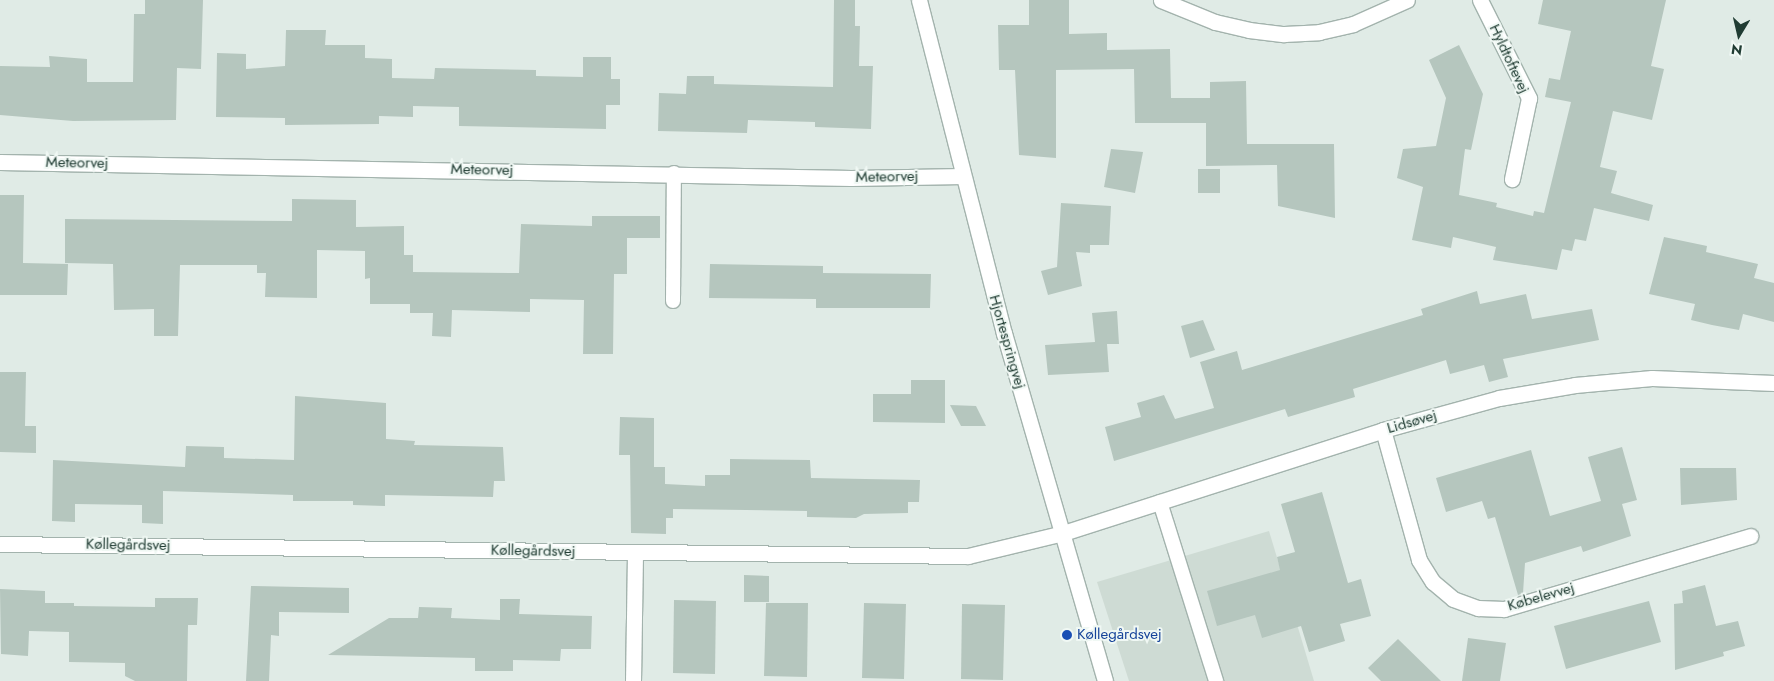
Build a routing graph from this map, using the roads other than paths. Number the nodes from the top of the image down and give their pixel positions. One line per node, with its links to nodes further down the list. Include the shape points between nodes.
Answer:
1 (919, 0): 7 (street, Hjortespringvej)
2 (1162, 0): 3 (street, via 1214,22 1284,34 1319,32 1353,24)
3 (1407, 0)
4 (1480, 0): 8 (street, Hyldtoftevej, via 1529,98)
5 (0, 162): 6 (street, Meteorvej)
6 (674, 173): 7 (street, Meteorvej, via 851,178); 9 (lane)
7 (963, 176): 13 (street, Hjortespringvej, via 1004,333)
8 (1512, 179)
9 (673, 301)
10 (1774, 383): 11 (street, Lidsøvej, via 1652,378 1575,385 1499,398)
11 (1383, 430): 12 (street, Lidsøvej); 14 (street, Købelevvej, via 1419,560 1433,582 1453,599 1478,608 1504,609)
12 (1160, 502): 13 (street, Lidsøvej); 19 (lane)
13 (1063, 533): 16 (street, Køllegårdsvej, via 968,556); 18 (street, Hjortespringvej)
14 (1750, 536)
15 (0, 544): 16 (street, Køllegårdsvej)
16 (635, 552): 17 (street)
17 (633, 681)
18 (1105, 681)
19 (1216, 681)

